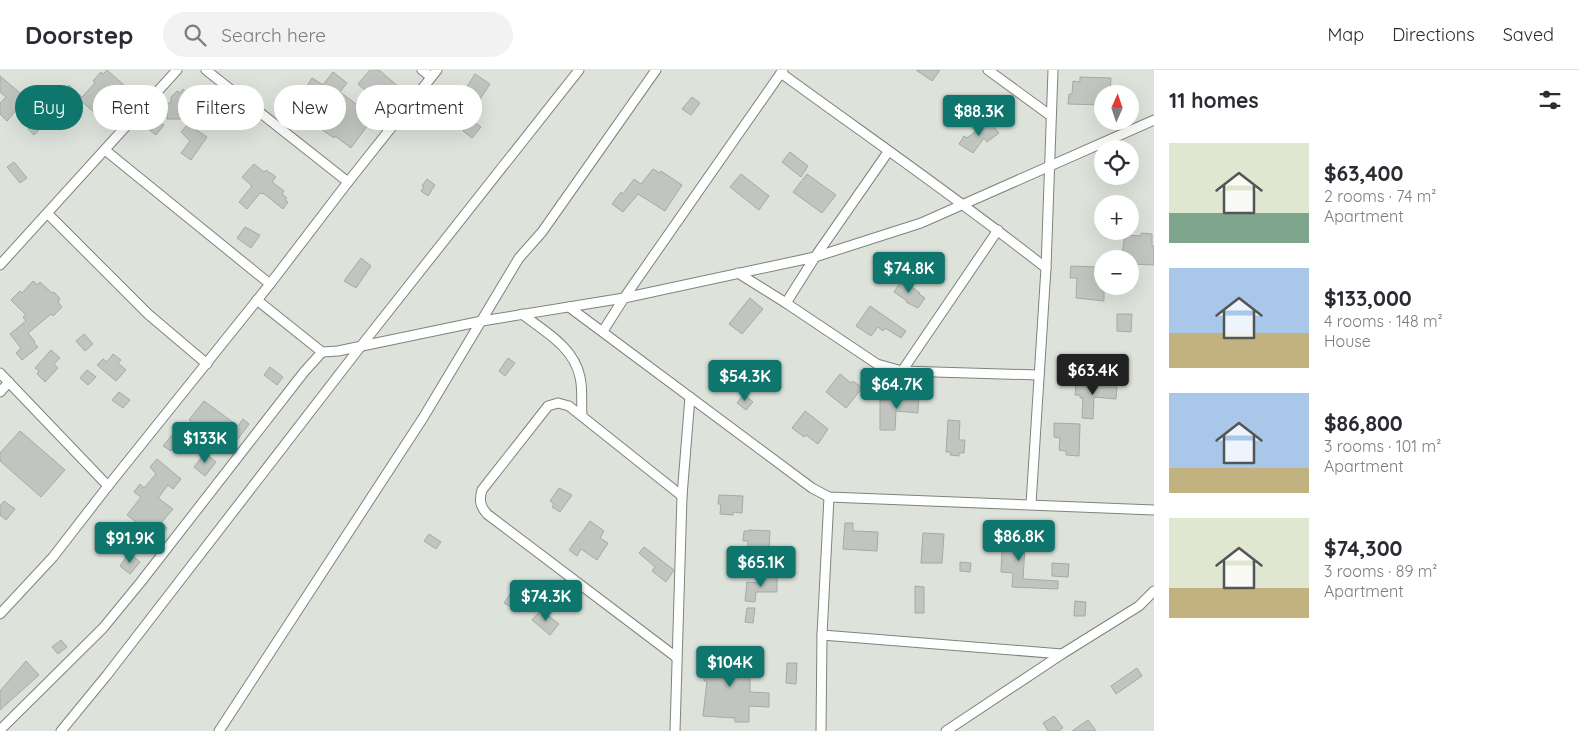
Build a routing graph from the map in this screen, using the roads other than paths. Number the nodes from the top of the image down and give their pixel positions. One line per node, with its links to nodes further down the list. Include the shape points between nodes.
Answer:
1 (177, 70): 12 (street)
2 (206, 70): 15 (street)
3 (422, 70): 9 (street)
4 (579, 70): 31 (street)
5 (656, 70): 29 (street, via 542,232 519,258)
6 (988, 70): 10 (street)
7 (1053, 70): 10 (street)
8 (782, 71): 13 (street); 24 (street)
9 (434, 74): 15 (street)
10 (1051, 116): 14 (street)
11 (1154, 120): 14 (street)
12 (105, 150): 17 (street); 23 (street)
13 (888, 152): 16 (street); 19 (street)
14 (1050, 166): 16 (street); 21 (street)
15 (348, 182): 23 (street)
16 (962, 203): 18 (street); 19 (street, via 921,223)
17 (48, 214): 20 (street); 33 (street, via 148,314)
18 (998, 230): 21 (street); 34 (street)
19 (815, 256): 22 (street); 26 (street)
20 (0, 266)
21 (1046, 268): 36 (street)
22 (738, 273): 24 (street); 26 (street)
23 (270, 284): 25 (street)
24 (624, 298): 27 (street); 30 (street)
25 (257, 300): 32 (street); 33 (street)
26 (786, 302): 34 (street, via 877,364)
27 (569, 307): 28 (street); 30 (street)
28 (522, 314): 29 (street); 40 (street, via 564,346 573,358 581,379)
29 (482, 321): 31 (street); 53 (street, via 423,418)
30 (603, 331): 39 (street)
31 (361, 346): 32 (street); 52 (street)
32 (322, 352): 51 (street, via 108,622)
33 (207, 364): 41 (street)
34 (902, 371): 36 (street)
35 (0, 372): 37 (street)
36 (1039, 375): 44 (street)
37 (9, 382): 38 (street); 41 (street)
38 (0, 392)
39 (690, 397): 42 (street); 43 (street)
40 (582, 416): 42 (street); 50 (street, via 564,403 548,406 482,490 482,509)
41 (108, 486): 47 (street, via 53,557)
42 (682, 496): 50 (street)
43 (829, 498): 44 (street); 48 (street)
44 (1031, 504): 45 (street)
45 (1154, 510)
46 (1154, 592): 49 (street, via 1139,606)
47 (0, 614)
48 (822, 635): 49 (street); 55 (street)
49 (1062, 654): 56 (street)
50 (676, 657): 54 (street)
51 (0, 730)
52 (61, 731)
53 (219, 731)
54 (675, 731)
55 (820, 731)
56 (946, 731)

